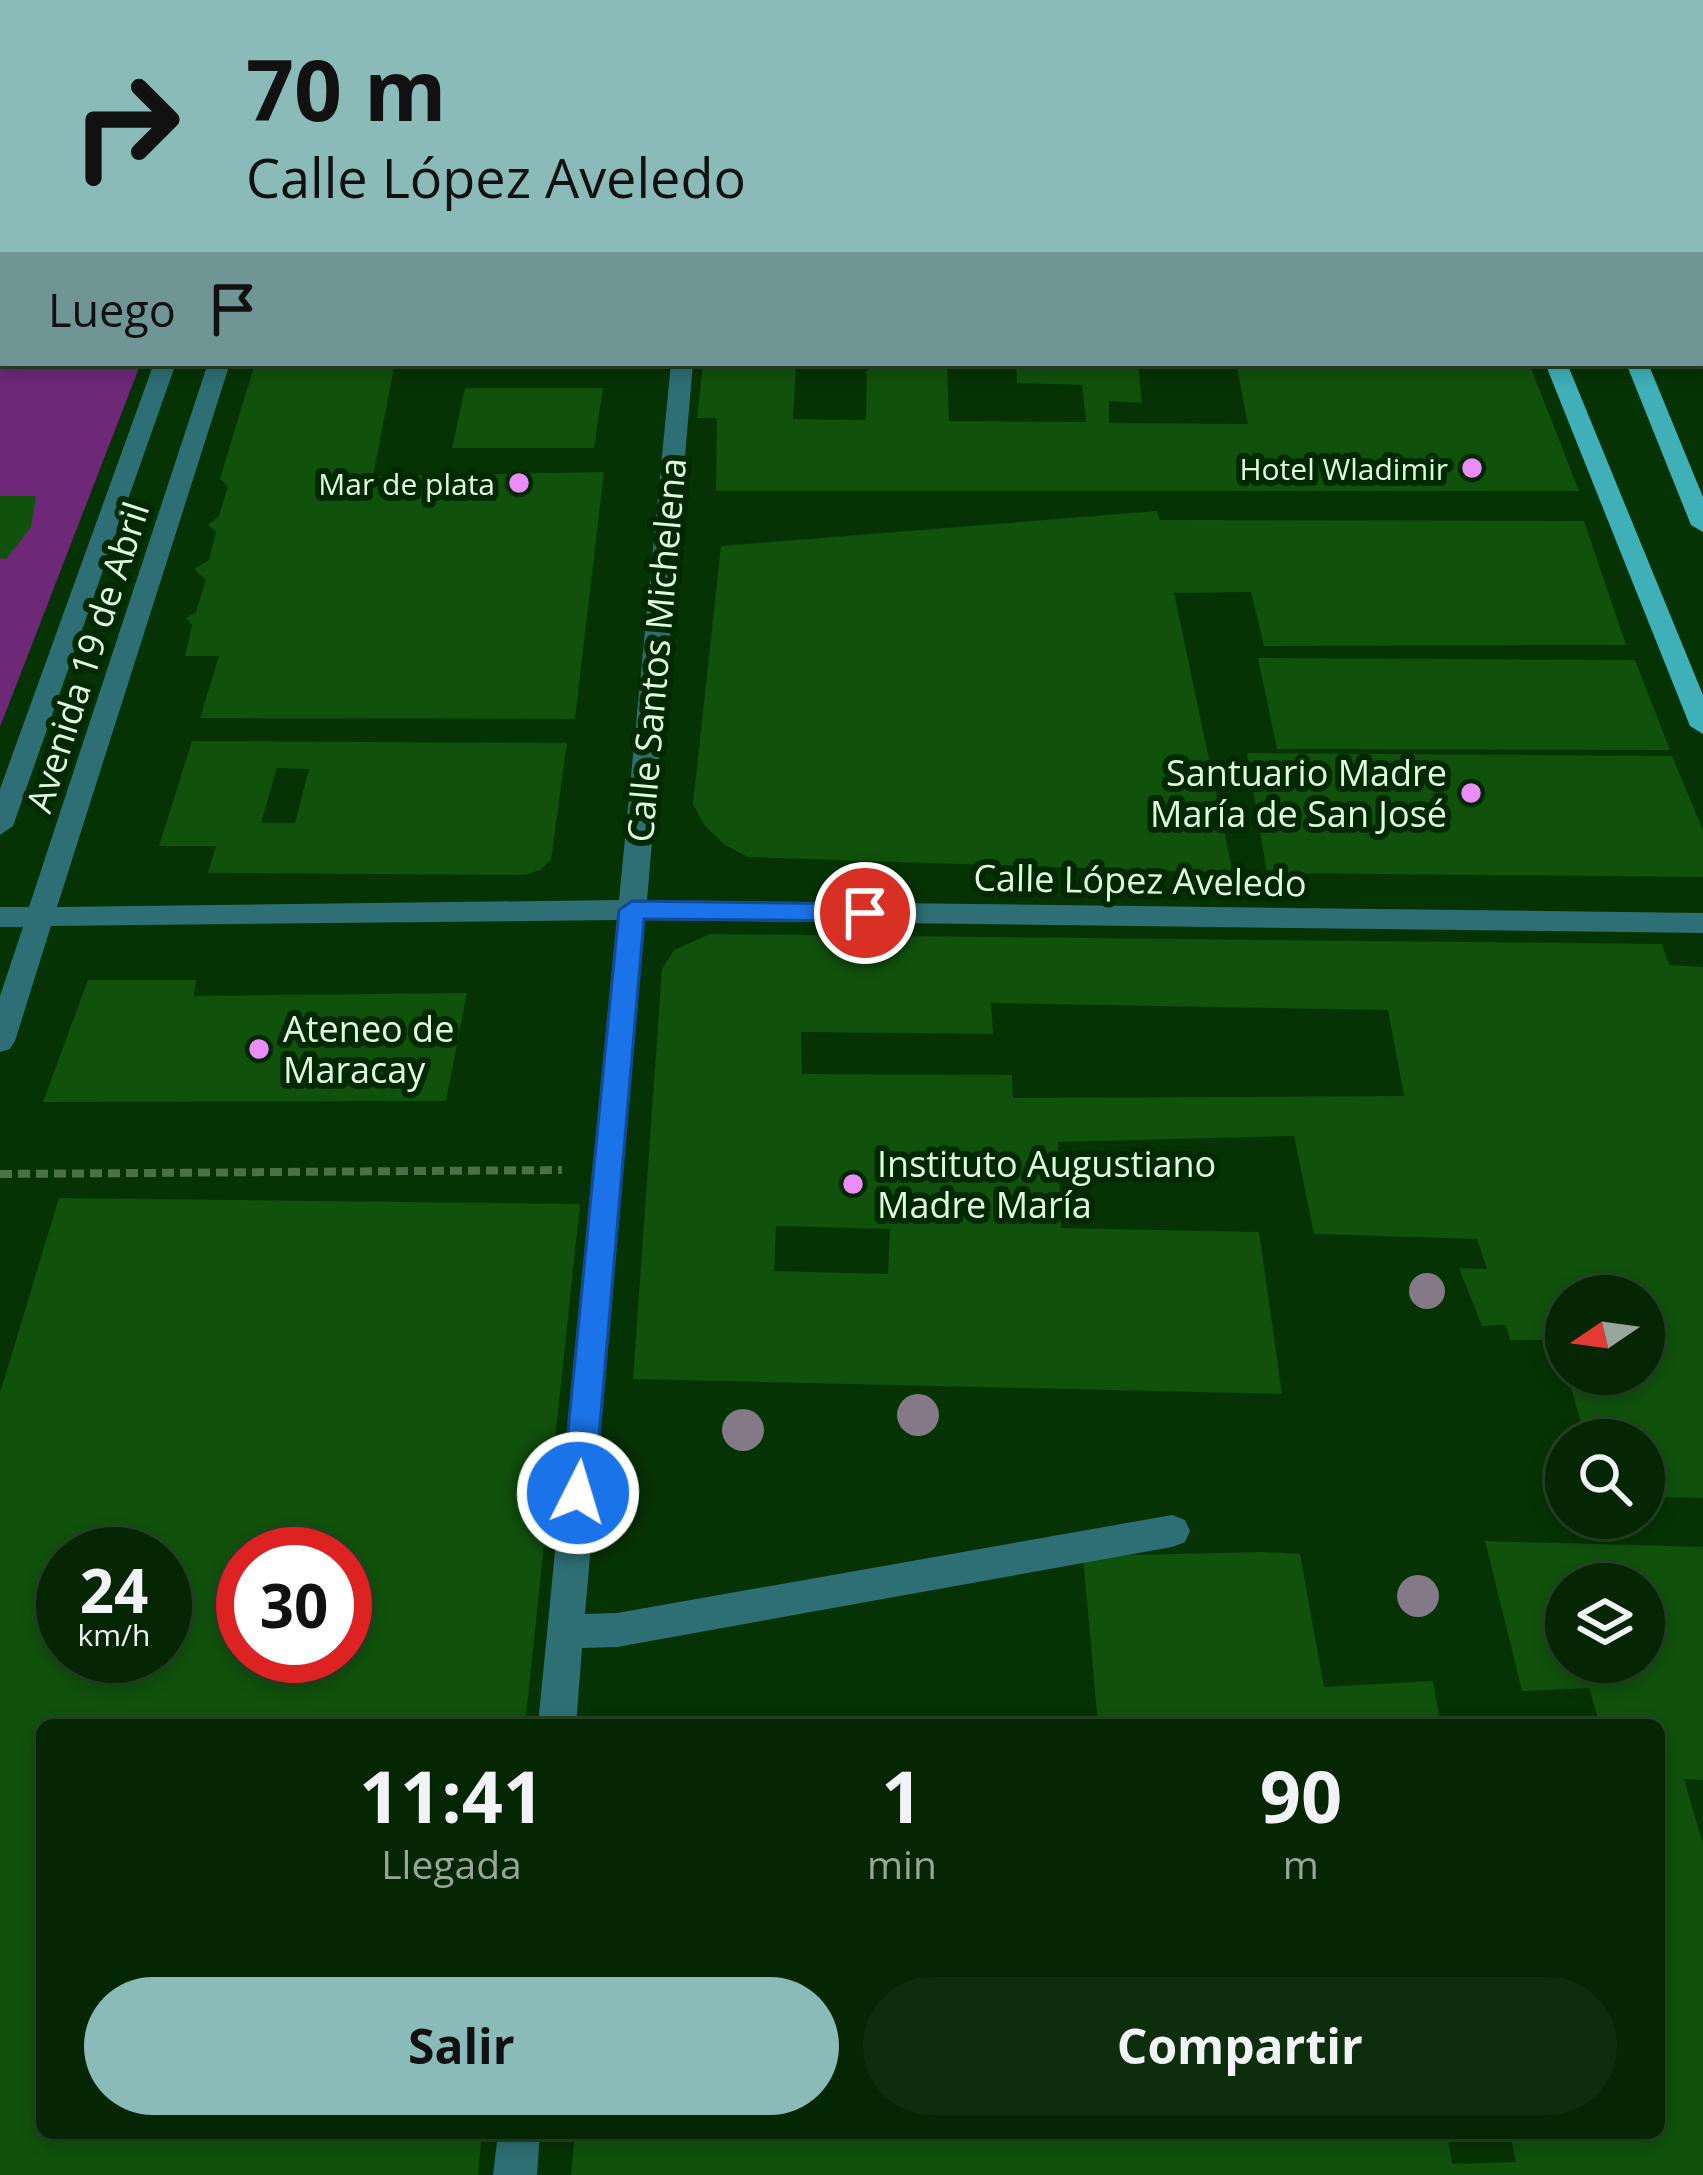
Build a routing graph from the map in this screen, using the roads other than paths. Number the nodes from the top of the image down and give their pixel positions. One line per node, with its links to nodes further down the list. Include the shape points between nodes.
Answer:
1 (164, 366): 8 (street, Avenida 19 de Abril)
2 (218, 366): 10 (street, Avenida 19 de Abril)
3 (682, 366): 9 (street, Calle Santos Michelena)
4 (1557, 366): 7 (main road)
5 (1637, 366): 6 (main road)
6 (1703, 525)
7 (1703, 726)
8 (0, 826)
9 (632, 910): 10 (street, Calle López Aveledo); 12 (street, Calle López Aveledo); 15 (street, Calle Santos Michelena)
10 (42, 916): 11 (street, Calle López Aveledo); 13 (street, Avenida 19 de Abril)
11 (0, 917)
12 (1703, 923)
13 (0, 1041)
14 (1172, 1531): 15 (street, via 616,1630)
15 (565, 1632): 16 (street, Calle Santos Michelena)
16 (558, 1719)
17 (518, 2139): 18 (street)
18 (515, 2175)

